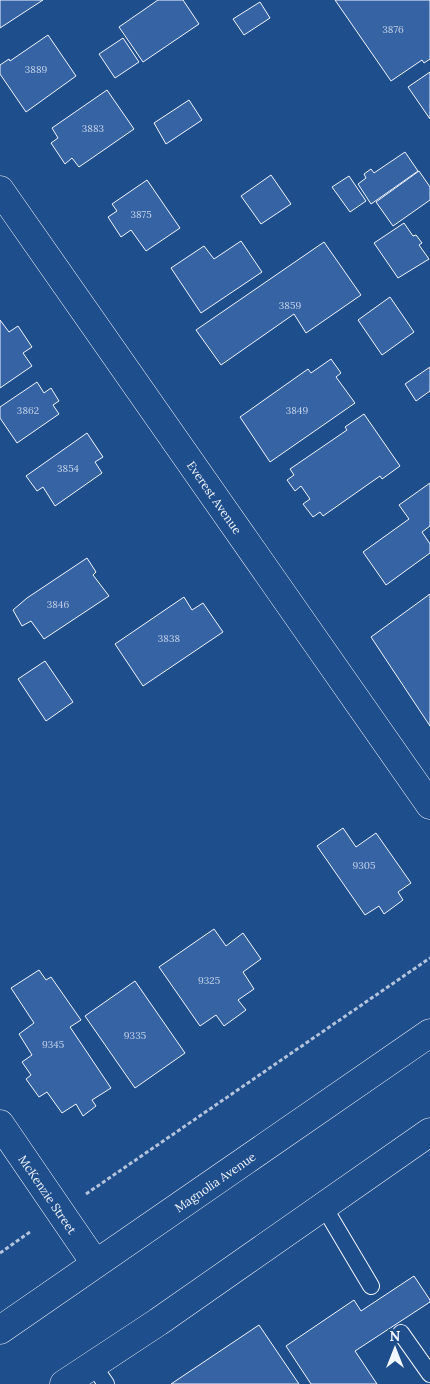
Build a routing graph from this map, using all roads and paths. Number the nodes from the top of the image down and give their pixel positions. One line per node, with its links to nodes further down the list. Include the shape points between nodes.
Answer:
1 (0, 190): 2 (main road, Everest Avenue)
2 (427, 794)
3 (430, 958): 7 (path)
4 (430, 1033): 11 (main road, Magnolia Avenue)
5 (0, 1124): 11 (main road, McKenzie Street)
6 (430, 1132): 8 (main road)
7 (81, 1197)
8 (324, 1207): 12 (lane); 15 (main road, via 158,1322)
9 (30, 1232): 10 (path)
10 (0, 1253)
11 (95, 1263): 13 (main road, Magnolia Avenue)
12 (371, 1286)
13 (0, 1330)
14 (402, 1332): 16 (lane)
15 (99, 1374): 17 (main road)
16 (430, 1374)
17 (64, 1384)

